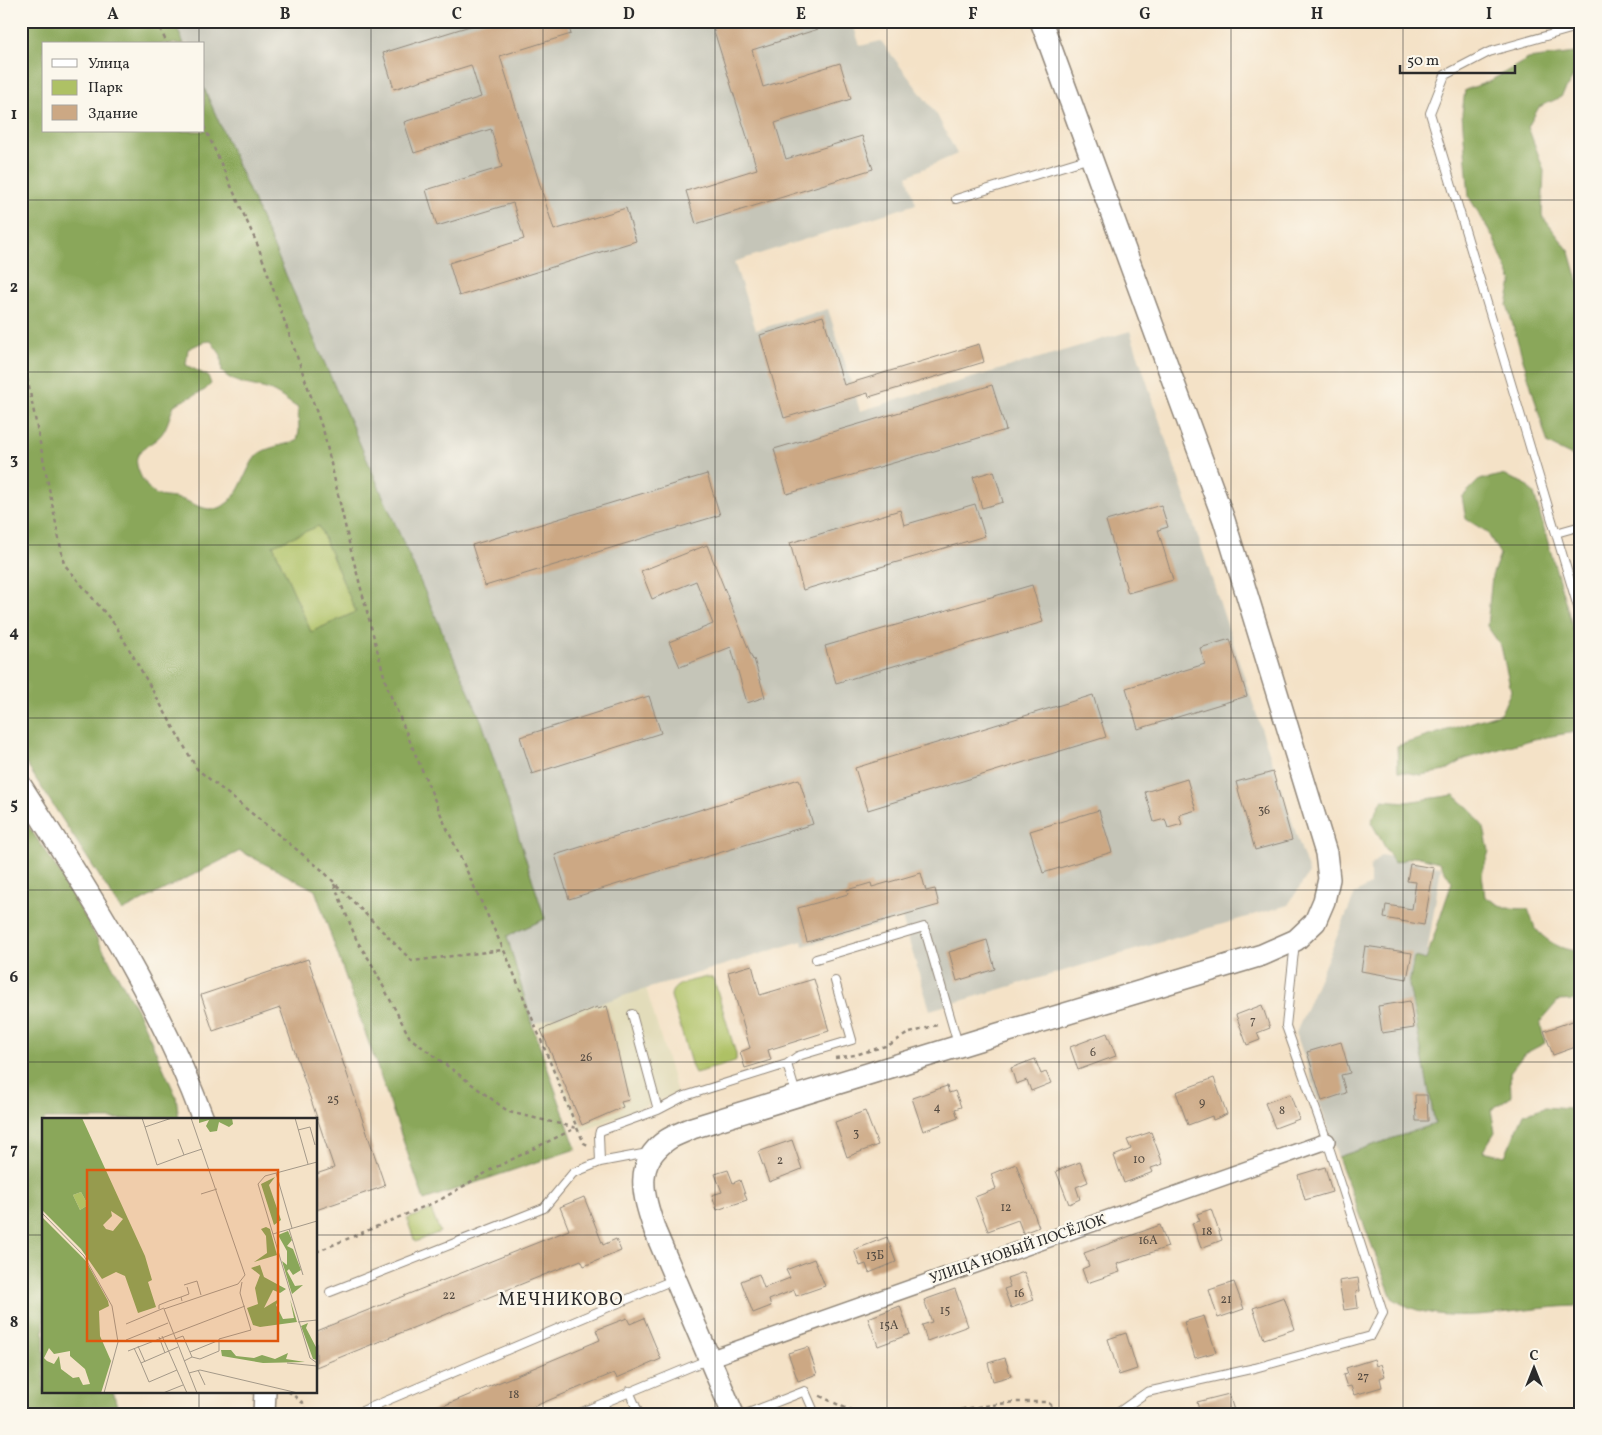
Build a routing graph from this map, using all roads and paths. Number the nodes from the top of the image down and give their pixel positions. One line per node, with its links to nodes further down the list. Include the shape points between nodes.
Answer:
1 (157, 21): 4 (path)
2 (1041, 21): 6 (main road)
3 (1581, 26): 10 (lane, via 1489,52 1445,75 1430,113)
4 (166, 42)
5 (205, 128): 15 (path, via 258,246 324,433 387,687)
6 (1092, 158): 7 (lane); 14 (main road, via 1224,520 1326,852 1329,880 1324,901 1314,922)
7 (956, 199)
8 (21, 347): 13 (path, via 64,564 116,626 197,769)
9 (1581, 526): 10 (lane)
10 (1556, 533): 11 (lane)
11 (1581, 617)
12 (21, 786): 25 (main road, via 91,895 142,984 186,1074)
13 (333, 882): 15 (path, via 412,961); 26 (path, via 357,941 410,1038 508,1112)
14 (1296, 940): 20 (main road, via 1262,956); 27 (lane, via 1286,1026)
15 (503, 950): 26 (path)
16 (816, 959): 19 (lane, via 924,928)
17 (835, 981): 22 (lane, via 852,1040 798,1056)
18 (632, 1014): 24 (lane)
19 (951, 1020): 20 (lane); 21 (path, via 907,1034 889,1045)
20 (959, 1046): 23 (main road)
21 (832, 1059)
22 (787, 1064): 23 (lane); 24 (lane, via 685,1096)
23 (796, 1095): 29 (main road, via 692,1128 668,1138)
24 (658, 1110): 28 (lane, via 603,1129 599,1135)
25 (203, 1118)
26 (577, 1128): 28 (path, via 584,1143); 31 (path, via 494,1168 440,1200)
27 (1327, 1141): 34 (street, УЛИЦА НОВЫЙ ПОСЁЛОК); 52 (lane, via 1383,1313 1371,1336 1255,1368 1147,1392)
28 (599, 1146): 30 (lane)
29 (652, 1152): 30 (lane); 32 (main road, via 642,1182 654,1231)
30 (600, 1162): 33 (lane, via 573,1173 544,1208)
31 (318, 1251)
32 (675, 1279): 34 (main road); 42 (lane)
33 (330, 1292)
34 (709, 1359): 35 (lane); 46 (main road)
35 (630, 1391): 39 (lane); 45 (lane)
36 (265, 1392): 40 (main road)
37 (289, 1392): 41 (path, via 303,1403)
38 (805, 1392): 47 (lane); 48 (lane); 49 (path)
39 (603, 1402): 43 (lane); 44 (lane)
40 (264, 1414)
41 (306, 1414)
42 (355, 1414)
43 (577, 1414)
44 (608, 1414)
45 (639, 1414)
46 (733, 1414)
47 (746, 1414)
48 (815, 1414)
49 (858, 1414)
50 (946, 1414): 51 (path, via 1014,1402 1047,1402)
51 (1063, 1414)
52 (1116, 1414)

